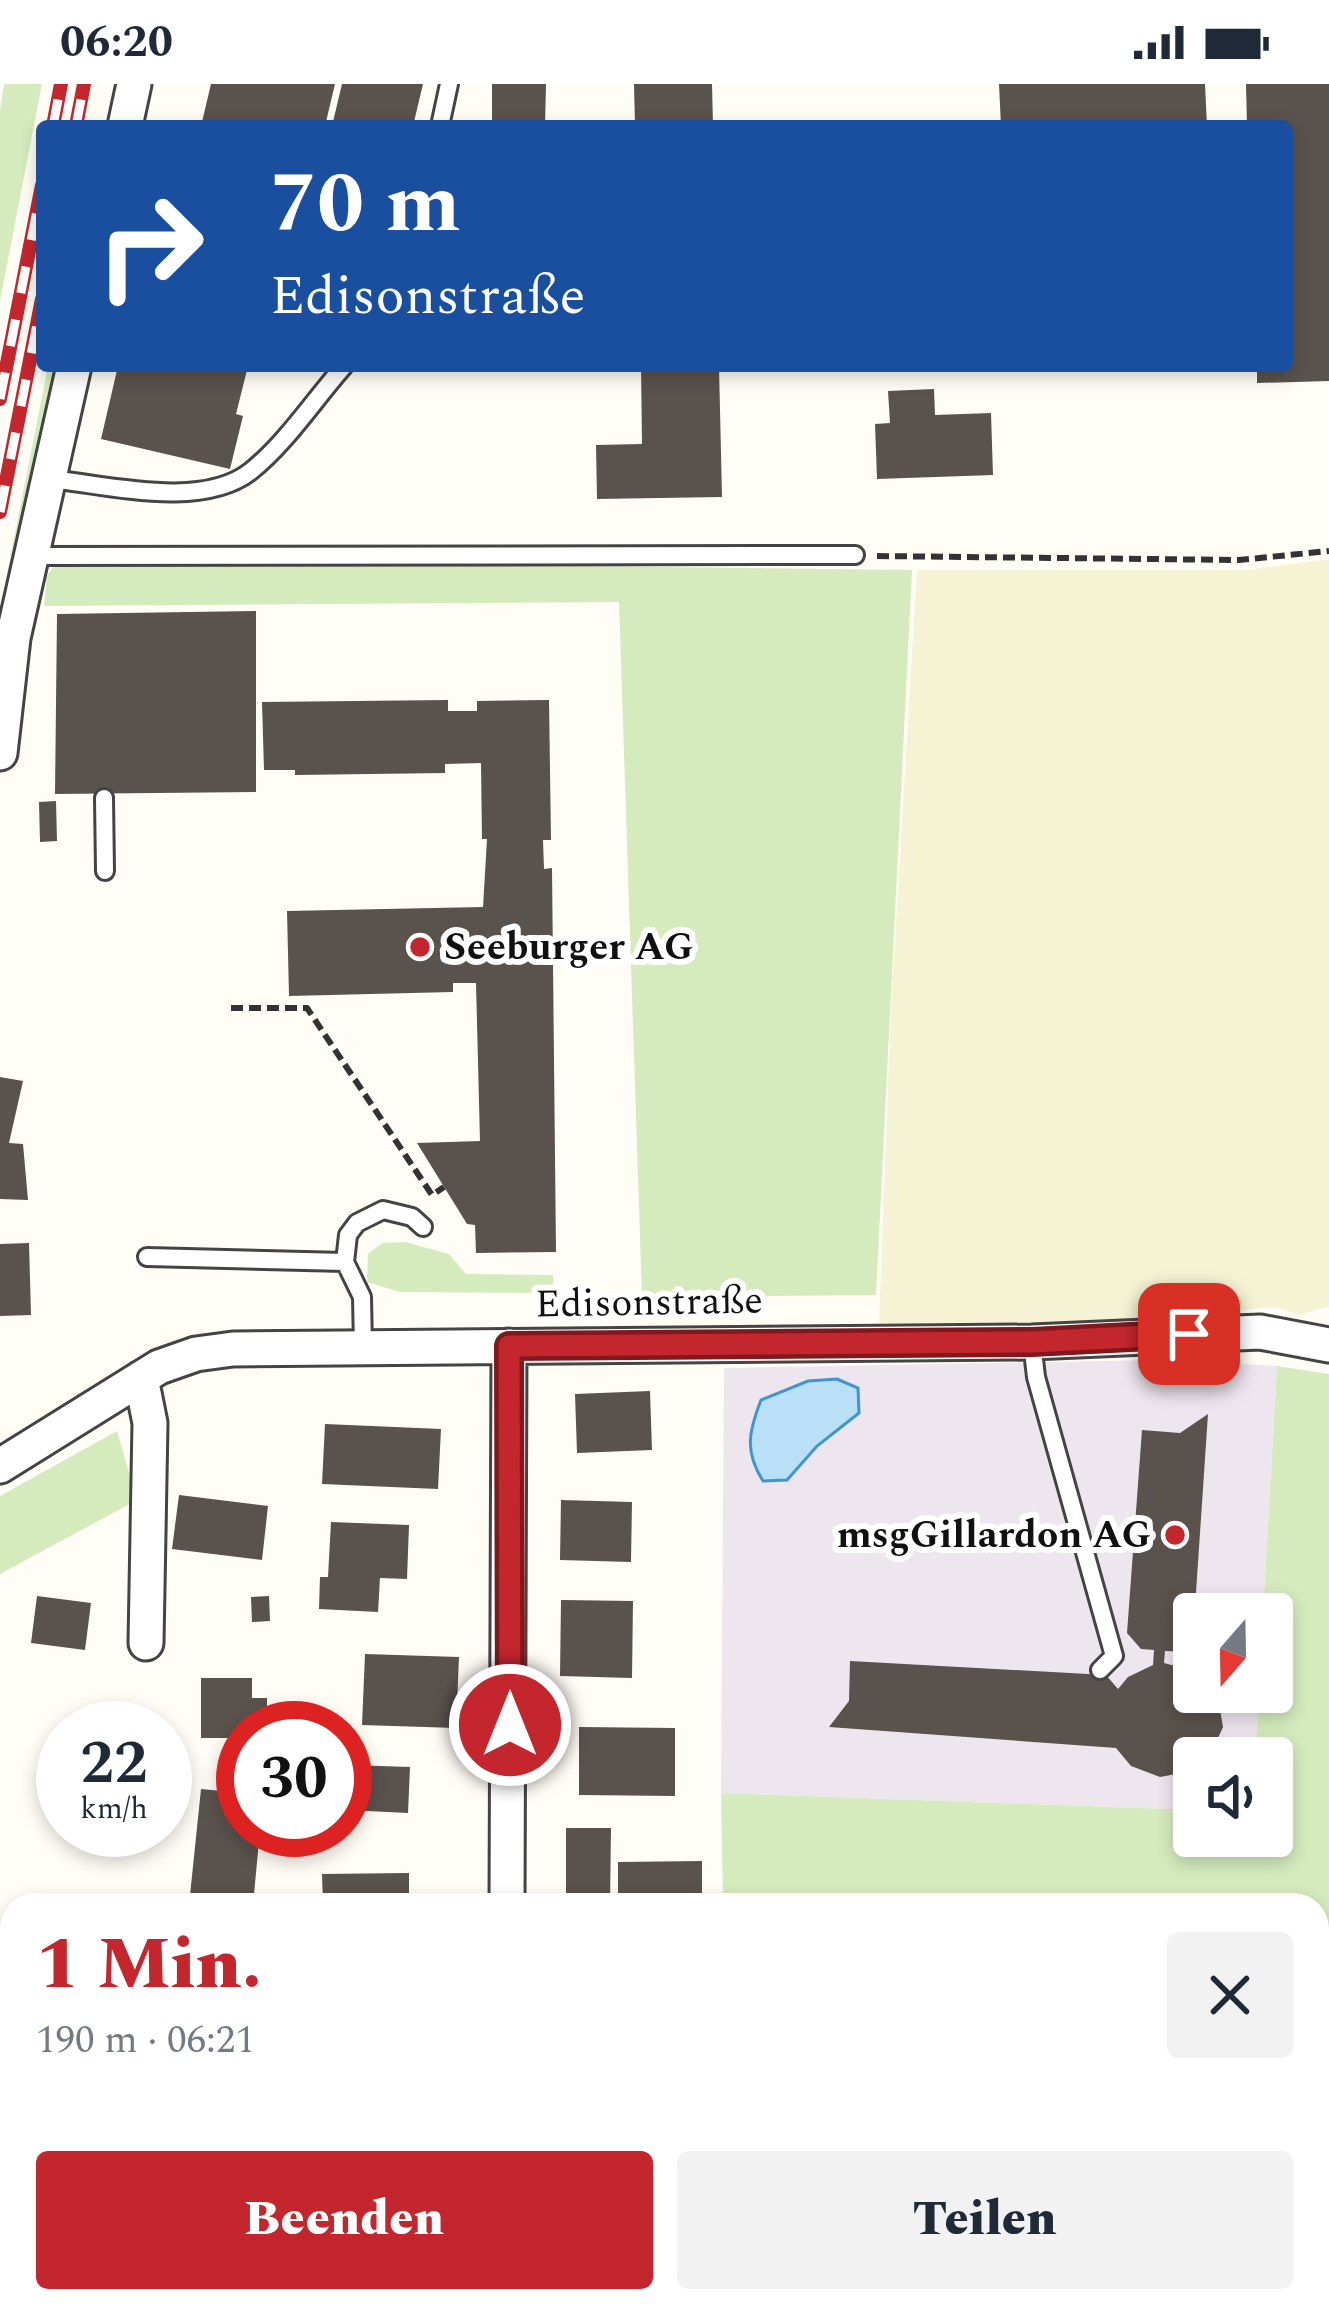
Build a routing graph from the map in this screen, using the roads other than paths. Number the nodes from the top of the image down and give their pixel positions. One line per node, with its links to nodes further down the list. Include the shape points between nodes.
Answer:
1 (134, 84): 3 (street)
2 (449, 84): 4 (lane)
3 (126, 120)
4 (441, 120)
5 (73, 372): 7 (street)
6 (339, 372): 7 (lane, via 249,473 216,488 183,494)
7 (50, 479): 9 (street)
8 (855, 555): 9 (lane)
9 (34, 556): 10 (street, via 8,665)
10 (0, 753)
11 (104, 798): 12 (lane)
12 (105, 871)
13 (423, 1227): 15 (lane, via 398,1211 369,1214 348,1235)
14 (147, 1257): 15 (lane)
15 (345, 1262): 18 (lane, via 362,1298)
16 (1032, 1342): 17 (street, Edisonstraße, via 1260,1332); 19 (street, Edisonstraße); 23 (lane, via 1114,1656)
17 (1329, 1345)
18 (363, 1346): 19 (street, Edisonstraße); 20 (street, Edisonstraße, via 196,1354)
19 (509, 1346): 24 (street)
20 (141, 1378): 21 (street, Edisonstraße); 22 (street, via 150,1423)
21 (0, 1466)
22 (146, 1643)
23 (1100, 1670)
24 (507, 1893)

